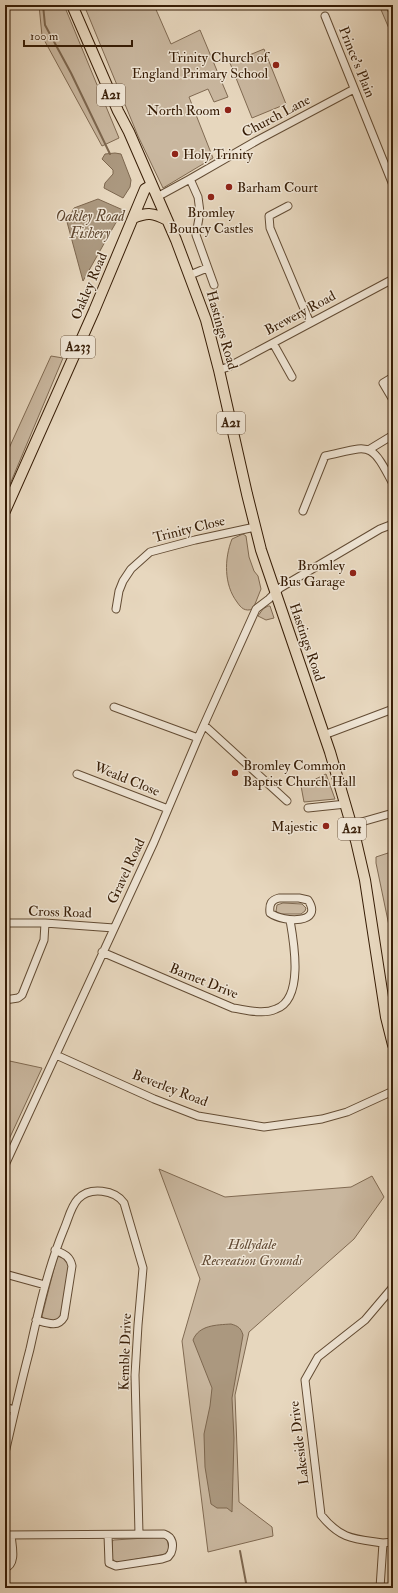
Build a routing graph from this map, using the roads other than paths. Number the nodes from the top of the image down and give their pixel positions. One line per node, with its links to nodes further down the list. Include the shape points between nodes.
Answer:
1 (72, 5): 5 (main road, A21)
2 (325, 16): 3 (street, Prince's Plain)
3 (354, 89): 4 (street, Church Lane); 6 (street, Prince's Plain)
4 (190, 179): 7 (street, Church Lane); 11 (street, via 198,197 200,212 196,235)
5 (152, 184): 7 (main road, Hastings Road / A21); 9 (main road, Oakley Road / A233, via 145,189)
6 (393, 185)
7 (157, 197): 10 (main road, Hastings Road / A21)
8 (288, 206): 15 (street, via 269,216 270,228)
9 (133, 218): 10 (main road, via 150,213); 24 (main road, Oakley Road / A233)
10 (167, 220): 12 (main road, Hastings Road / A21)
11 (207, 268): 12 (street); 14 (street)
12 (190, 275): 17 (main road, Hastings Road / A21)
13 (393, 279): 15 (street, Brewery Road)
14 (214, 285)
15 (310, 323): 16 (street, Brewery Road)
16 (273, 343): 17 (street, Brewery Road); 19 (street)
17 (220, 370): 27 (main road, Hastings Road / A21)
18 (393, 377): 20 (street, via 383,383)
19 (292, 378)
20 (393, 400)
21 (393, 435): 22 (street)
22 (370, 449): 23 (street, via 379,458); 25 (street, via 362,448 325,456)
23 (393, 484)
24 (5, 511)
25 (303, 511)
26 (393, 524): 28 (street, Gravel Road, via 380,529)
27 (255, 527): 28 (main road, Hastings Road / A21); 29 (street, Trinity Close, via 150,552 131,569 123,581)
28 (272, 596): 32 (street, Gravel Road, via 256,609); 33 (main road, Hastings Road / A21)
29 (116, 609)
30 (114, 707): 34 (street)
31 (393, 709): 33 (street)
32 (204, 725): 34 (street, Gravel Road); 36 (street)
33 (324, 735): 37 (main road, Hastings Road / A21)
34 (198, 738): 39 (street, Gravel Road)
35 (77, 774): 39 (street, Weald Close)
36 (287, 801)
37 (346, 804): 38 (street); 41 (main road, Hastings Road / A21)
38 (308, 808)
39 (168, 809): 45 (street, Gravel Road)
40 (393, 813): 41 (street)
41 (351, 825): 48 (main road, Hastings Road / A21, via 365,880 386,1017)
42 (290, 920): 42 (street, via 307,916 311,909 308,900 279,898 271,902 270,913); 46 (street, Barnet Drive, via 295,950 292,992 285,1004 269,1012 233,1008)
43 (5, 923): 44 (street, Cross Road)
44 (45, 924): 45 (street, Cross Road); 47 (street, via 44,940 22,995)
45 (114, 928): 46 (street, Gravel Road)
46 (102, 952): 49 (street, Gravel Road)
47 (5, 1000)
48 (393, 1045)
49 (56, 1055): 50 (street, Beverley Road, via 198,1116 264,1127 348,1112); 51 (street, Gravel Road)
50 (393, 1091)
51 (5, 1165)
52 (55, 1250): 54 (street); 56 (street, via 68,1256 72,1266 64,1317 54,1325); 60 (street, Kemble Drive, via 77,1201 85,1194 99,1191 122,1199 144,1268 135,1375)
53 (5, 1274): 54 (street)
54 (45, 1285): 56 (street)
55 (393, 1287): 64 (street, Lakeside Drive, via 365,1320 318,1358 305,1380 321,1515 328,1524 347,1537)
56 (36, 1320): 58 (street)
57 (5, 1407): 58 (street)
58 (14, 1410): 59 (street)
59 (5, 1452)
60 (139, 1534): 62 (street); 62 (street, via 169,1536 172,1540 172,1553 162,1559 116,1566 108,1559)
61 (8, 1535): 62 (street); 65 (street, via 13,1561)
62 (108, 1535)
63 (393, 1542): 64 (street, Lakeside Drive)
64 (383, 1543): 66 (street)
65 (5, 1568)
66 (380, 1588)

